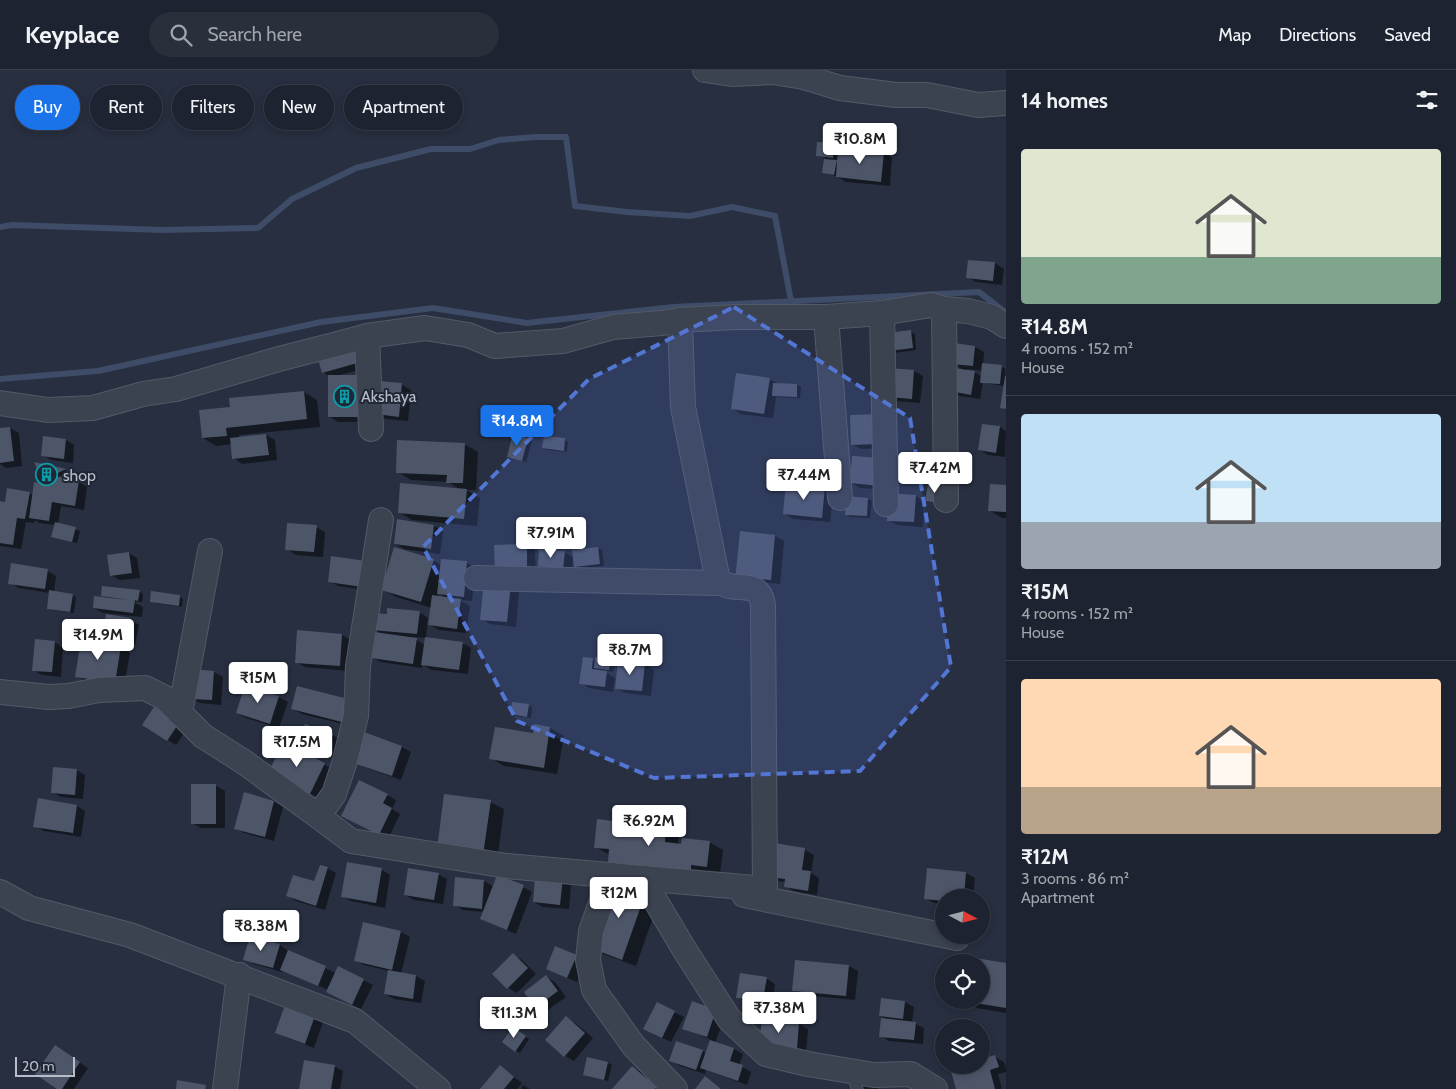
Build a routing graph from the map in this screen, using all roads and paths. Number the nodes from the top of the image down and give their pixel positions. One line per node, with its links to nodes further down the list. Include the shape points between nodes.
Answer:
1 (705, 70): 2 (street, via 732,74 772,72 849,89 927,95 978,105)
2 (1006, 103)
3 (944, 309): 4 (street, via 931,305); 7 (street, via 992,317); 12 (street)
4 (882, 313): 5 (street); 13 (street)
5 (826, 317): 6 (street); 11 (street)
6 (680, 320): 8 (street, via 613,327 563,342 496,346 468,335 425,328); 17 (street, via 683,407)
7 (1006, 326)
8 (367, 336): 9 (street, via 176,389 93,408 48,410); 10 (street)
9 (0, 403)
10 (371, 429)
11 (840, 498)
12 (946, 500)
13 (886, 504)
14 (381, 520): 20 (street, via 358,666 356,716 334,794)
15 (210, 551): 19 (street)
16 (476, 578): 17 (street)
17 (720, 583): 23 (street, via 755,589 761,595 763,605 765,889)
18 (0, 692): 19 (street, via 49,697 145,688 165,698)
19 (180, 713): 20 (street, via 203,736)
20 (318, 816): 21 (street, via 351,840 507,866)
21 (611, 876): 22 (street); 30 (street, via 591,931 588,960 594,990 633,1045)
22 (642, 878): 23 (street); 27 (street, via 729,1019 766,1054)
23 (678, 882): 25 (street)
24 (0, 892): 26 (street, via 29,908 130,935)
25 (935, 934)
26 (239, 976): 28 (street); 29 (street, via 355,1021)
27 (855, 1080): 31 (street, via 874,1075 911,1074)
28 (225, 1089)
29 (438, 1089)
30 (675, 1089)
31 (935, 1089)

